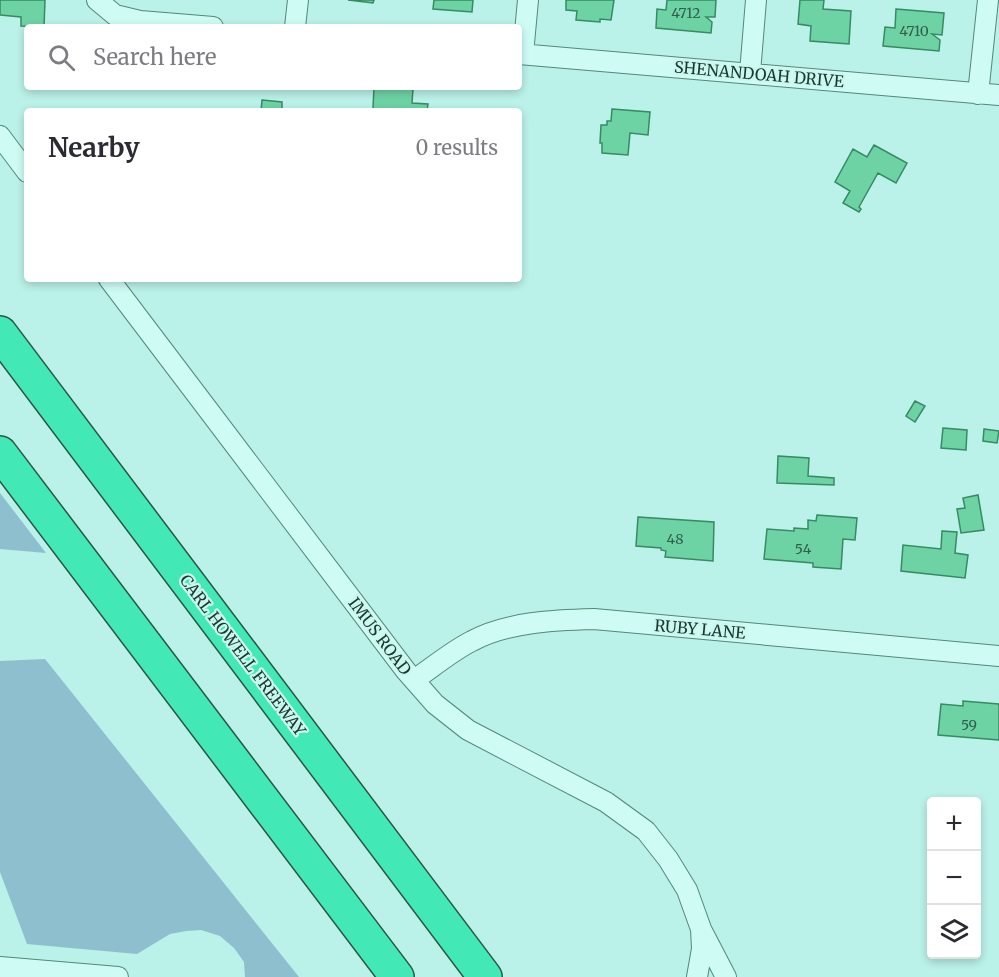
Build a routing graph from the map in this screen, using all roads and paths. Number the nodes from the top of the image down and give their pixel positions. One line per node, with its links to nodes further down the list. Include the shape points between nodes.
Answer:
1 (97, 0): 6 (street, via 114,15)
2 (298, 0): 7 (street)
3 (528, 0): 8 (street)
4 (756, 0): 10 (street)
5 (988, 0): 11 (street)
6 (176, 24)
7 (295, 24)
8 (522, 46)
9 (522, 54): 10 (street, SHENANDOAH DRIVE)
10 (750, 73): 11 (street, SHENANDOAH DRIVE)
11 (978, 94): 12 (street, SHENANDOAH DRIVE)
12 (999, 95)
13 (0, 136): 14 (street)
14 (24, 168)
15 (111, 282): 19 (street, IMUS ROAD)
16 (0, 333): 24 (highway, CARL HOWELL FREEWAY)
17 (0, 453): 23 (highway)
18 (999, 656): 19 (street, RUBY LANE, via 594,619 555,620 515,626 472,640)
19 (414, 680): 20 (street, IMUS ROAD, via 435,704 468,730 606,802 646,831 687,890)
20 (701, 930): 25 (street, IMUS ROAD); 26 (street, IMUS ROAD)
21 (0, 966): 22 (street)
22 (118, 977)
23 (398, 977)
24 (485, 977)
25 (697, 977)
26 (726, 977)

